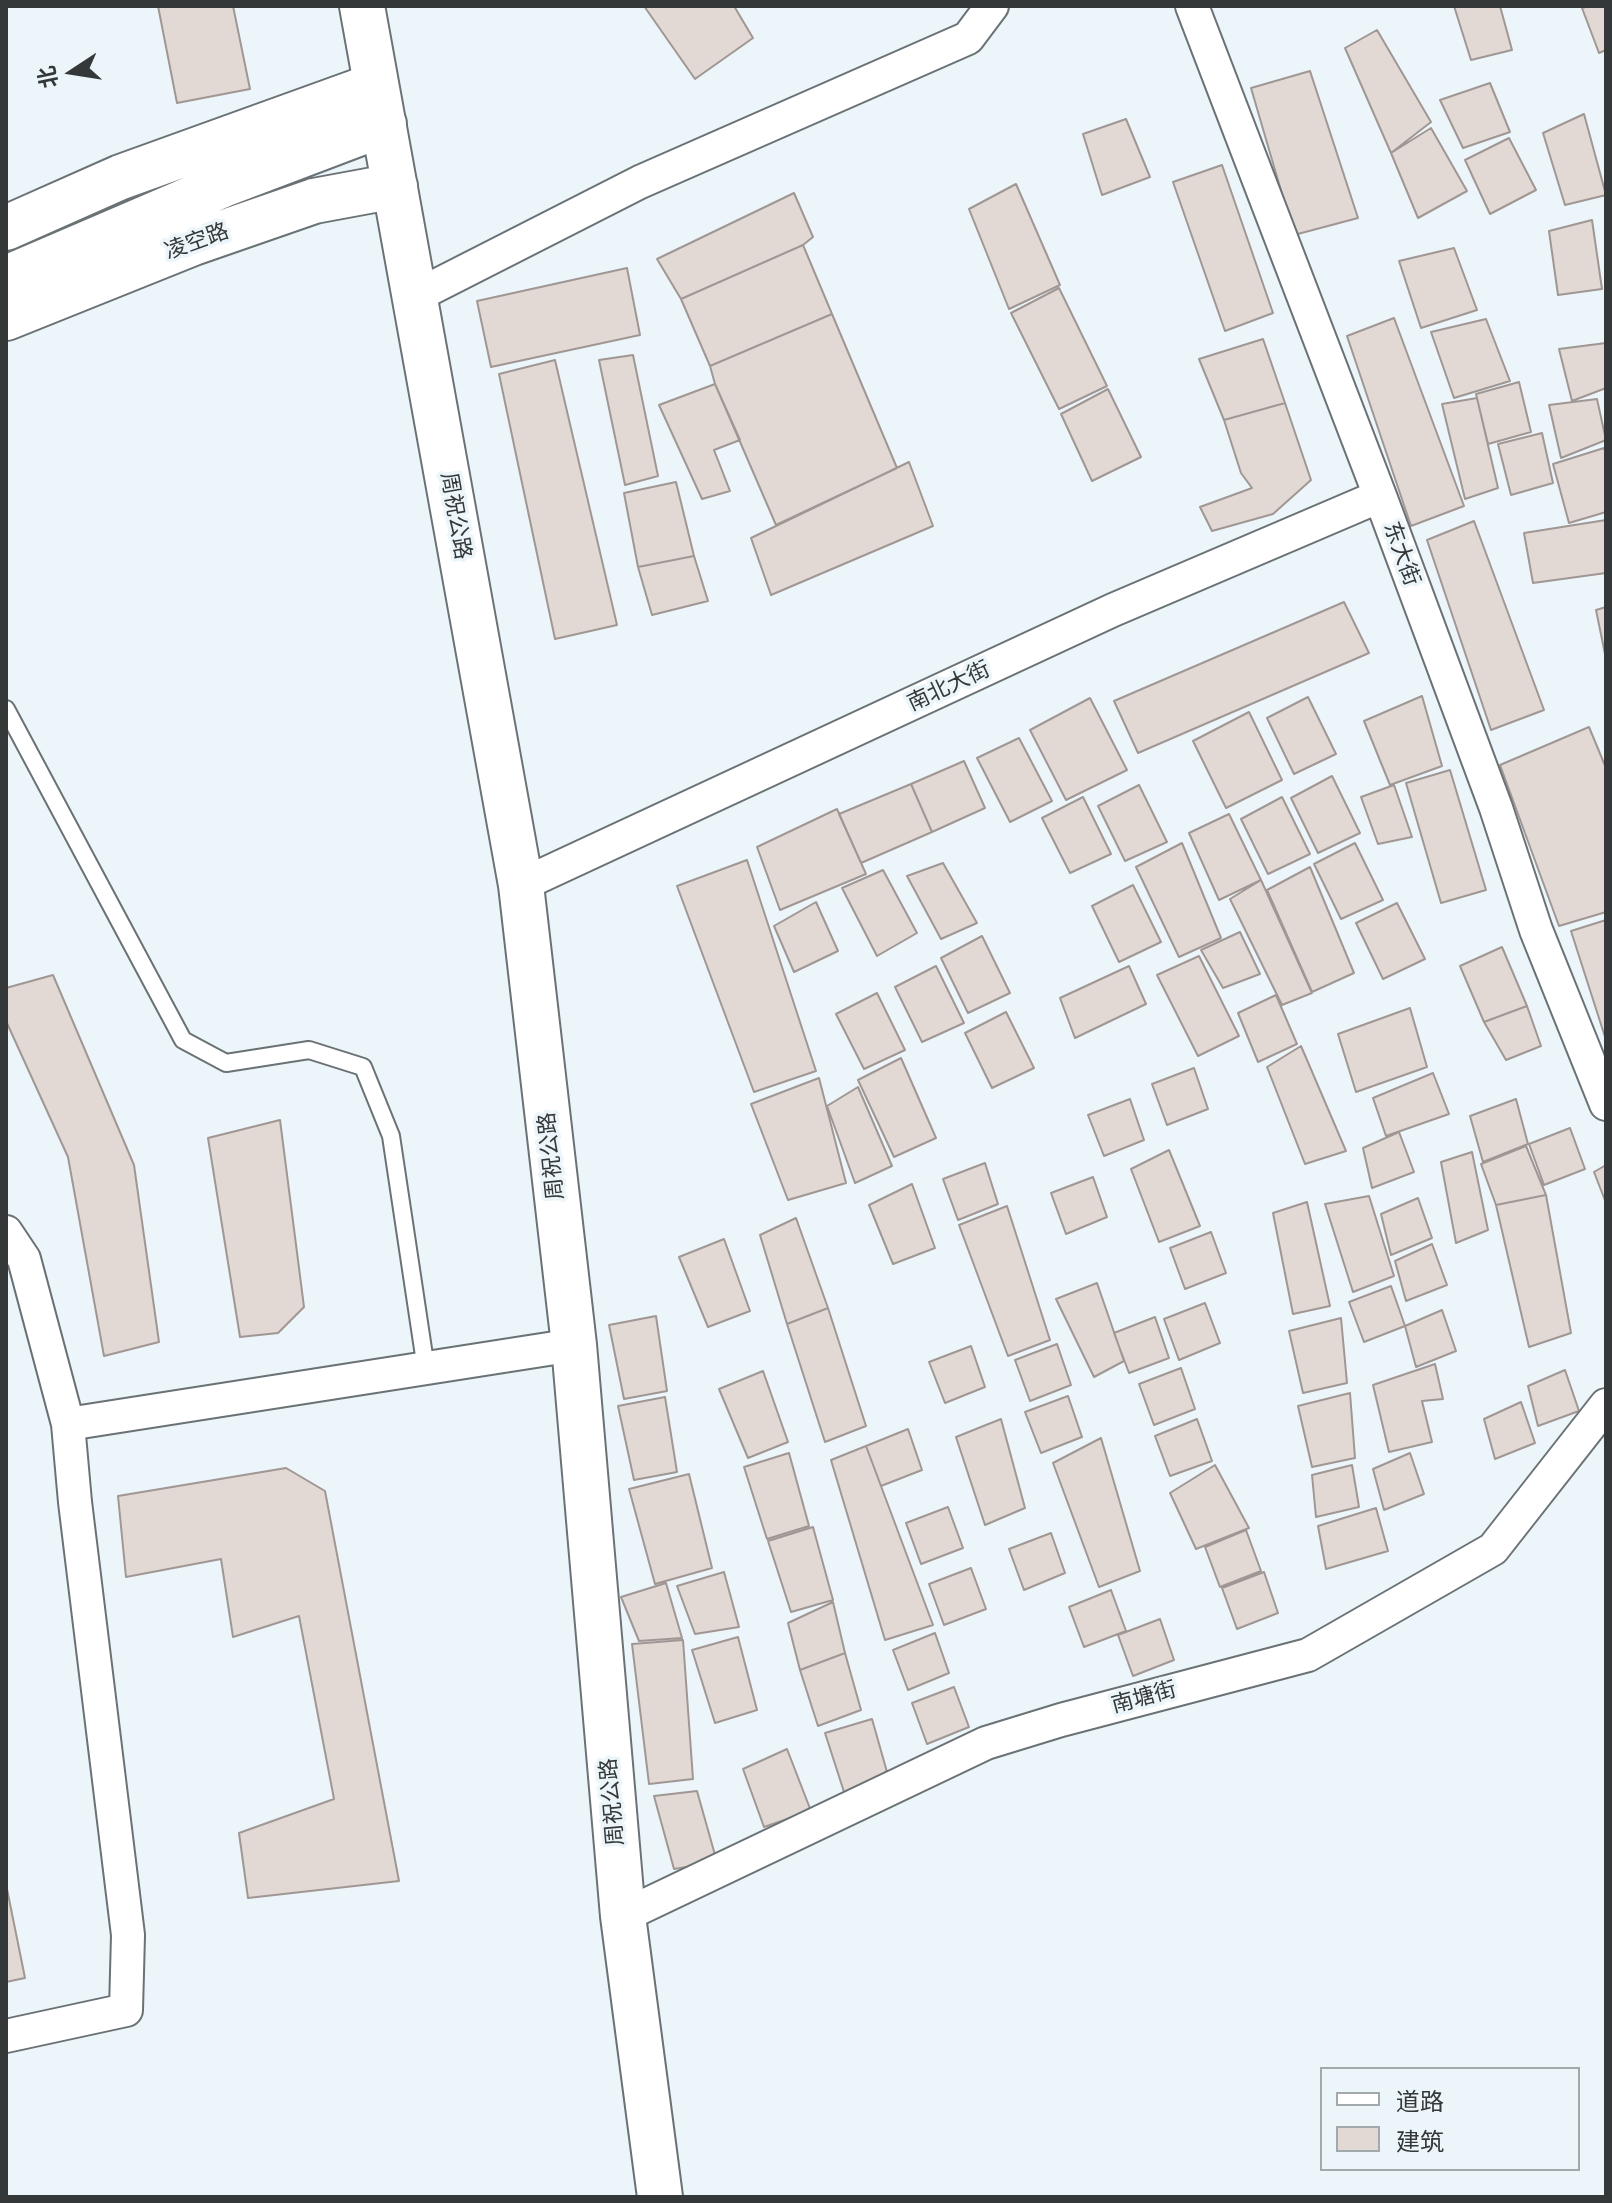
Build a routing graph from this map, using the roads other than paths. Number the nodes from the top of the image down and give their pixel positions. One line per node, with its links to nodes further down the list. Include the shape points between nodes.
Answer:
1 (362, 6): 4 (street, 周祝公路)
2 (992, 6): 8 (street, via 968,38 640,182)
3 (1192, 6): 10 (street, 东大街)
4 (380, 105): 5 (street, 周祝公路); 6 (street, via 121,177); 7 (street, 凌空路, via 223,185)
5 (395, 186): 8 (street, 周祝公路); 9 (street, 凌空路, via 314,201)
6 (6, 228)
7 (6, 278)
8 (414, 297): 12 (street, 周祝公路)
9 (6, 318)
10 (1380, 496): 12 (street, 南北大街, via 1113,610); 13 (street, 东大街, via 1536,930)
11 (6, 709): 16 (lane, via 183,1040 226,1063 309,1050 363,1067 391,1136)
12 (521, 885): 15 (street, 周祝公路)
13 (1606, 1104)
14 (6, 1232): 18 (street, via 24,1259)
15 (574, 1345): 16 (street); 19 (street, 周祝公路)
16 (426, 1369): 18 (street)
17 (1606, 1405): 19 (street, 南塘街, via 1493,1549 1308,1655 986,1743)
18 (68, 1424): 20 (street, via 128,1935 126,2010)
19 (623, 1916): 21 (street, 周祝公路)
20 (6, 2036)
21 (660, 2197)

